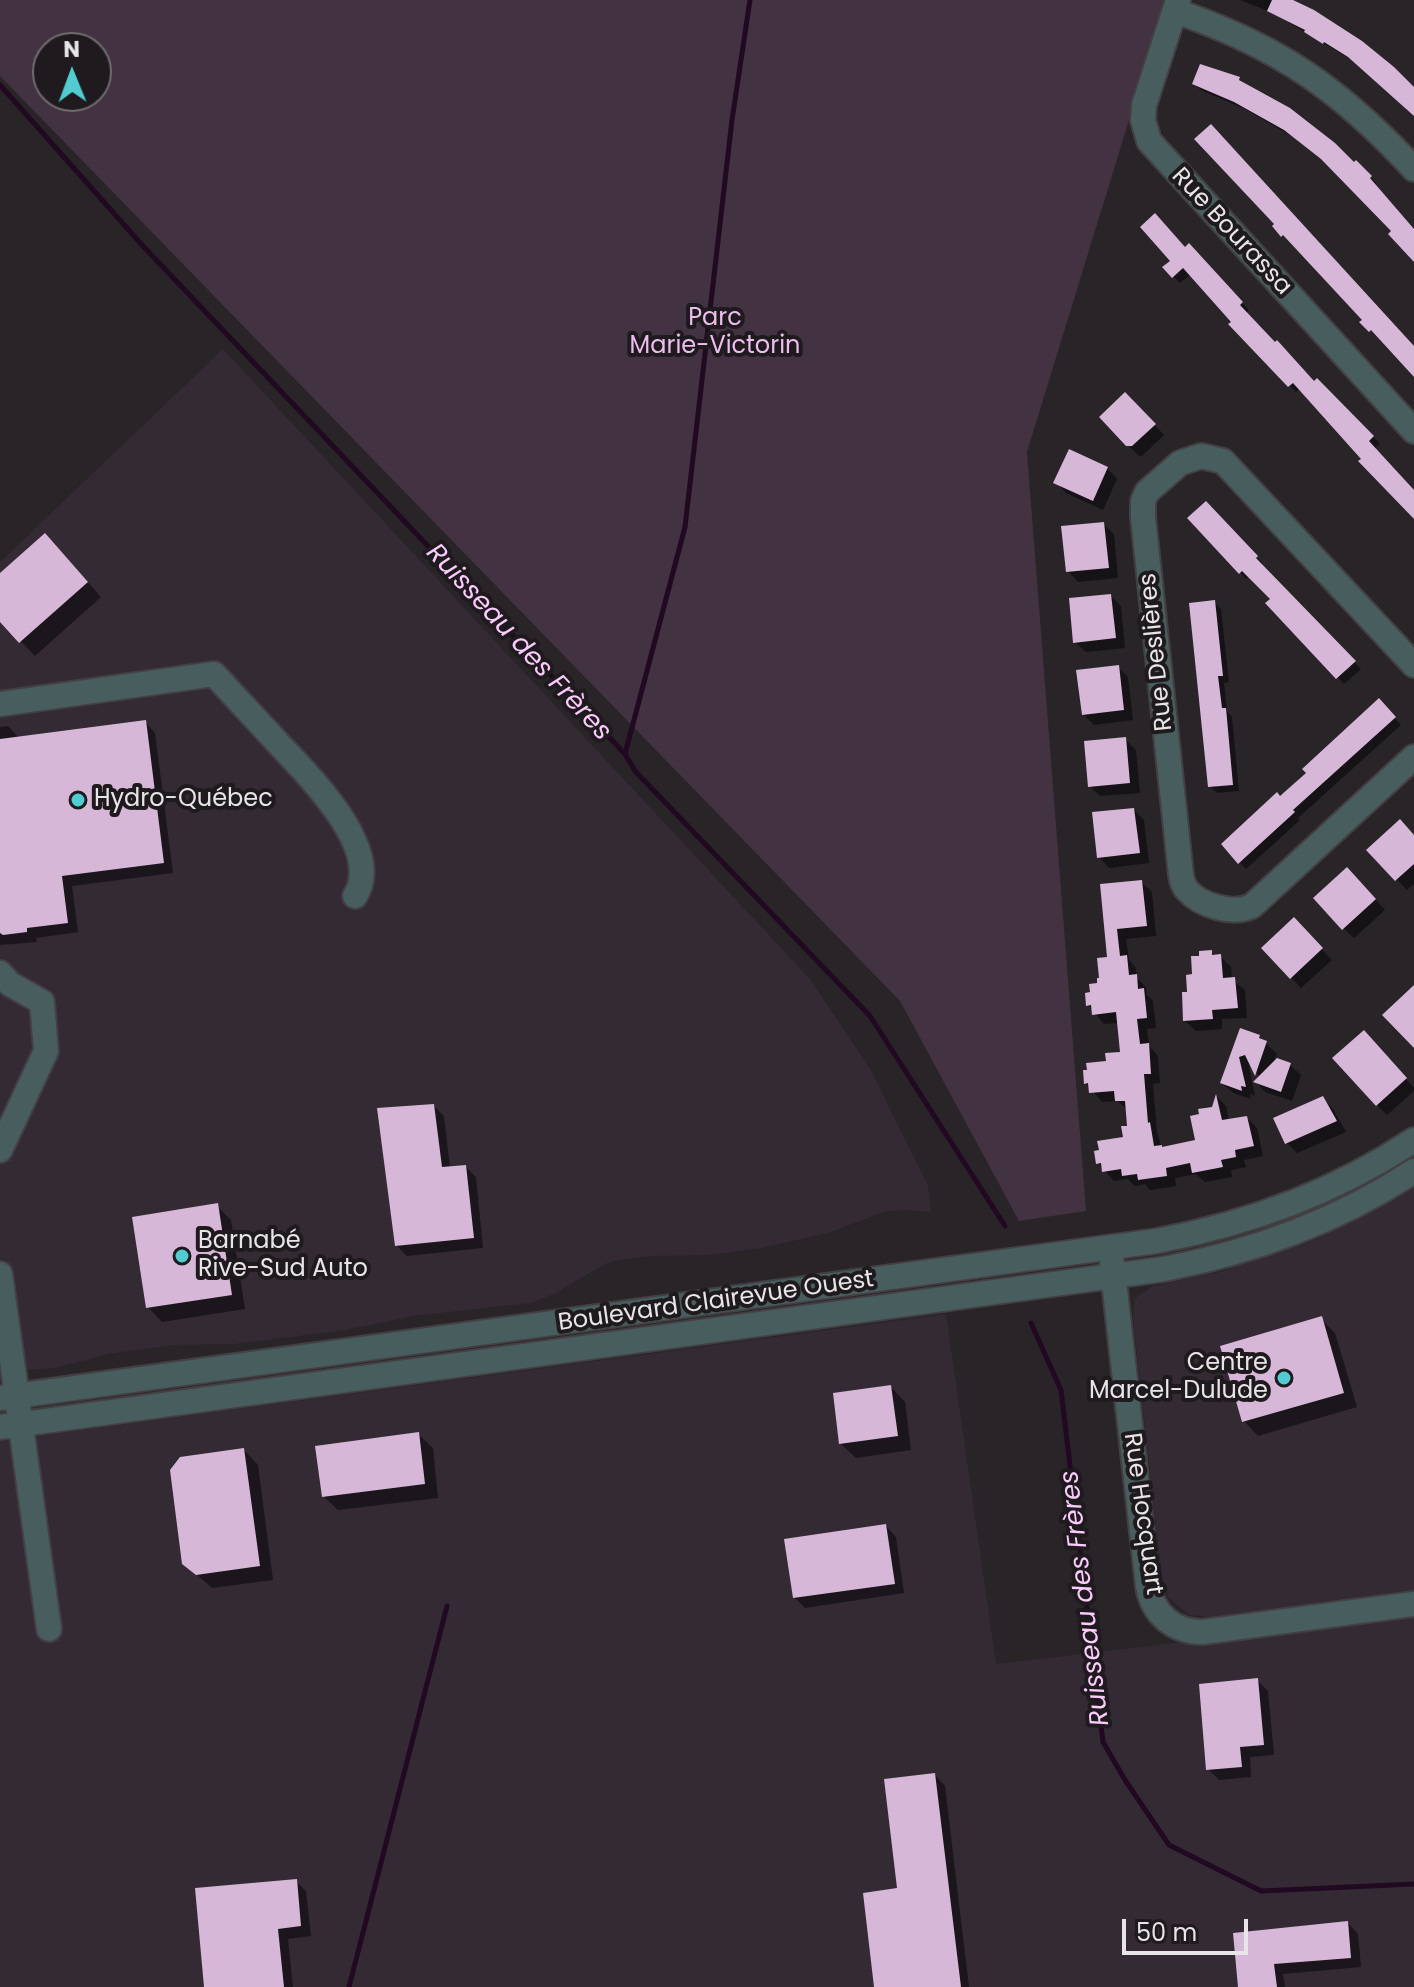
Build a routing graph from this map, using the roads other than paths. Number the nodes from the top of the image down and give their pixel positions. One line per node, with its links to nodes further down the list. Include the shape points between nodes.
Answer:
1 (1176, 6): 2 (street, via 1302,69 1363,116); 3 (street, Rue Bourassa, via 1144,105 1149,141)
2 (1414, 169)
3 (1414, 431)
4 (1414, 665): 6 (street, Rue Deslières, via 1223,461 1190,458 1147,492 1143,517 1178,852 1181,879 1189,893 1227,910 1252,906)
5 (0, 704): 7 (street, via 214,674 328,797 358,855 361,887)
6 (1414, 757)
7 (355, 896)
8 (0, 973): 10 (street, via 42,1002 46,1051)
9 (1404, 1146): 11 (street); 12 (street, Boulevard Clairevue Ouest, via 1344,1181 1269,1212)
10 (0, 1150)
11 (1408, 1175): 14 (street, Boulevard Clairevue Ouest, via 1337,1214 1256,1247)
12 (1110, 1249): 14 (street, Rue Hocquart); 15 (street, Boulevard Clairevue Ouest)
13 (0, 1274): 19 (street)
14 (1114, 1277): 16 (street, Boulevard Clairevue Ouest); 21 (street, Rue Hocquart, via 1148,1586 1163,1618 1181,1629 1203,1632)
15 (812, 1289): 16 (street); 17 (street, Boulevard Clairevue Ouest)
16 (816, 1317): 18 (street, Boulevard Clairevue Ouest)
17 (297, 1358): 18 (street); 19 (street, Boulevard Clairevue Ouest)
18 (300, 1387): 20 (street, Boulevard Clairevue Ouest)
19 (9, 1397): 20 (street)
20 (11, 1425): 22 (street)
21 (1414, 1604)
22 (49, 1629)

